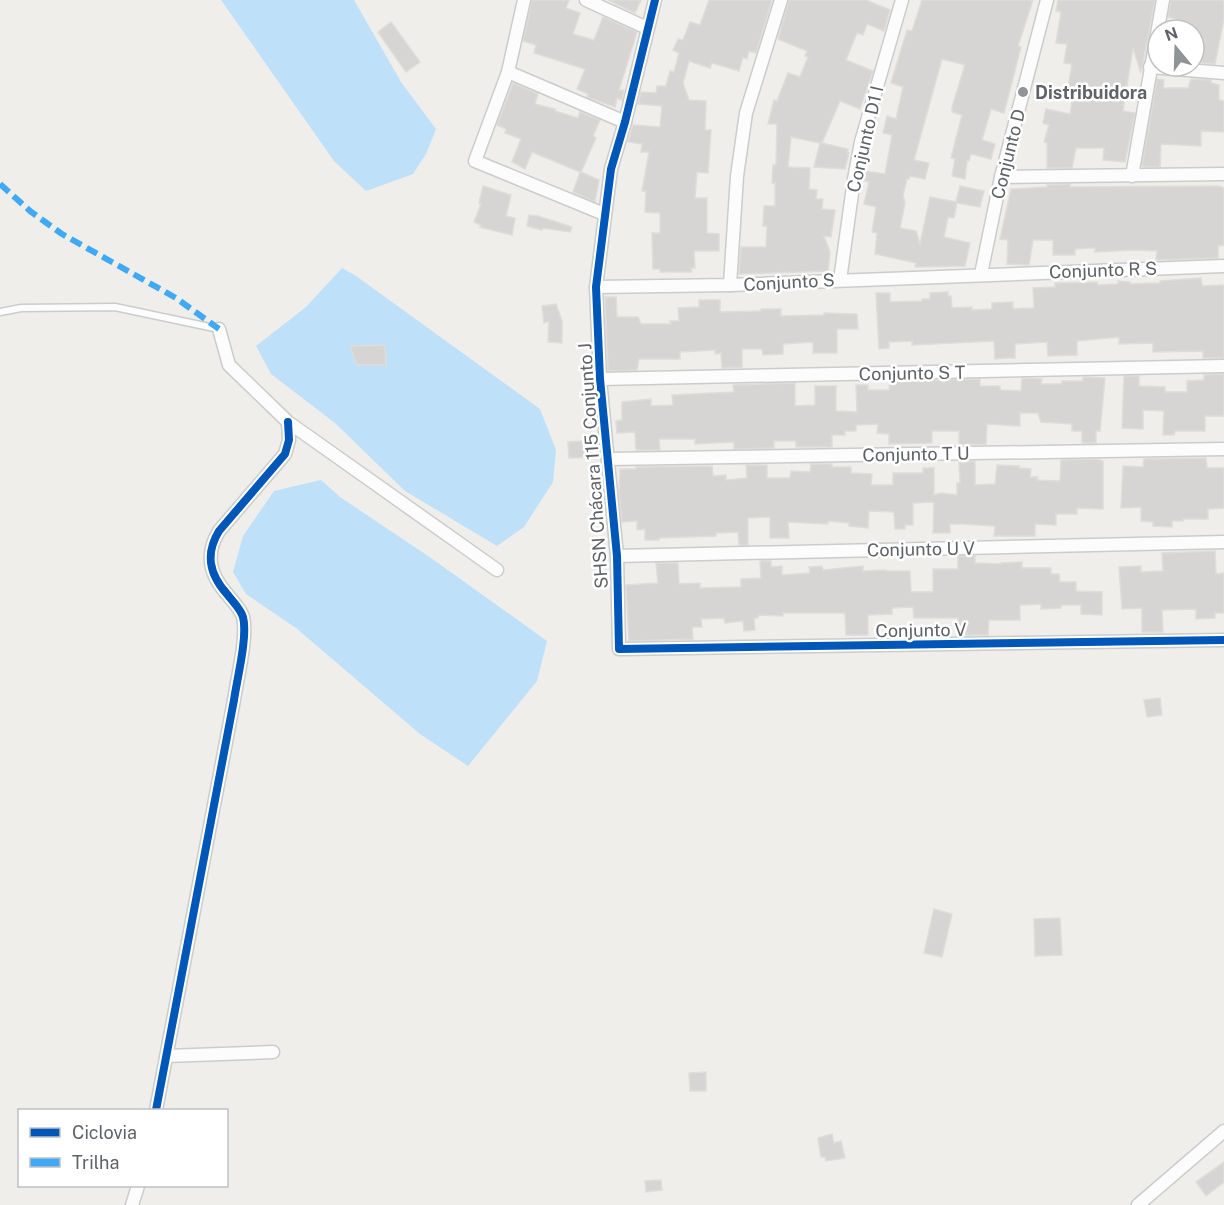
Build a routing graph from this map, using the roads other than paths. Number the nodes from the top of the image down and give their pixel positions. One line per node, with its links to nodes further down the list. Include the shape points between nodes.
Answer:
1 (524, 0): 10 (street)
2 (586, 0): 9 (street)
3 (655, 0): 9 (street, SHSN Chácara 115 Conjunto J)
4 (781, 0): 22 (street, via 746,112 737,176)
5 (903, 0): 21 (street, Conjunto D1 I, via 861,142)
6 (1047, 0): 17 (street, Conjunto D)
7 (1163, 0): 8 (street)
8 (1160, 18)
9 (647, 28): 14 (street, SHSN Chácara 115 Conjunto J)
10 (508, 72): 14 (street); 18 (street, via 474,161)
11 (1206, 72): 12 (street)
12 (1224, 73)
13 (1148, 78): 16 (street)
14 (625, 122): 18 (street, SHSN Chácara 115 Conjunto J, via 611,169)
15 (1224, 174): 16 (street)
16 (1132, 176): 17 (street)
17 (1001, 177): 20 (street, Conjunto D)
18 (604, 214): 23 (street, SHSN Chácara 115 Conjunto J)
19 (1224, 266): 20 (street, Conjunto R S)
20 (981, 274): 21 (street, Conjunto S)
21 (840, 280): 22 (street, Conjunto S)
22 (730, 285): 23 (street, Conjunto S)
23 (596, 287): 27 (street, SHSN Chácara 115 Conjunto J)
24 (0, 312): 25 (lane, via 21,308 115,307)
25 (219, 329): 28 (street, via 229,365)
26 (1224, 366): 27 (street, Conjunto S T)
27 (600, 379): 30 (street, SHSN Chácara 115 Conjunto J)
28 (288, 422): 33 (street); 37 (street, via 285,454 210,545 216,578 236,604 243,618 244,634)
29 (1224, 449): 30 (street, Conjunto T U)
30 (609, 459): 32 (street, SHSN Chácara 115 Conjunto J)
31 (1224, 542): 32 (street, Conjunto U V)
32 (617, 556): 35 (street, SHSN Chácara 115 Conjunto J)
33 (497, 570)
34 (1224, 640): 35 (street, Conjunto V)
35 (619, 649)
36 (273, 1052): 37 (street)
37 (166, 1056): 38 (street)
38 (156, 1109)
39 (1224, 1131): 42 (street)
40 (137, 1187): 41 (street)
41 (132, 1205)
42 (1138, 1205)

